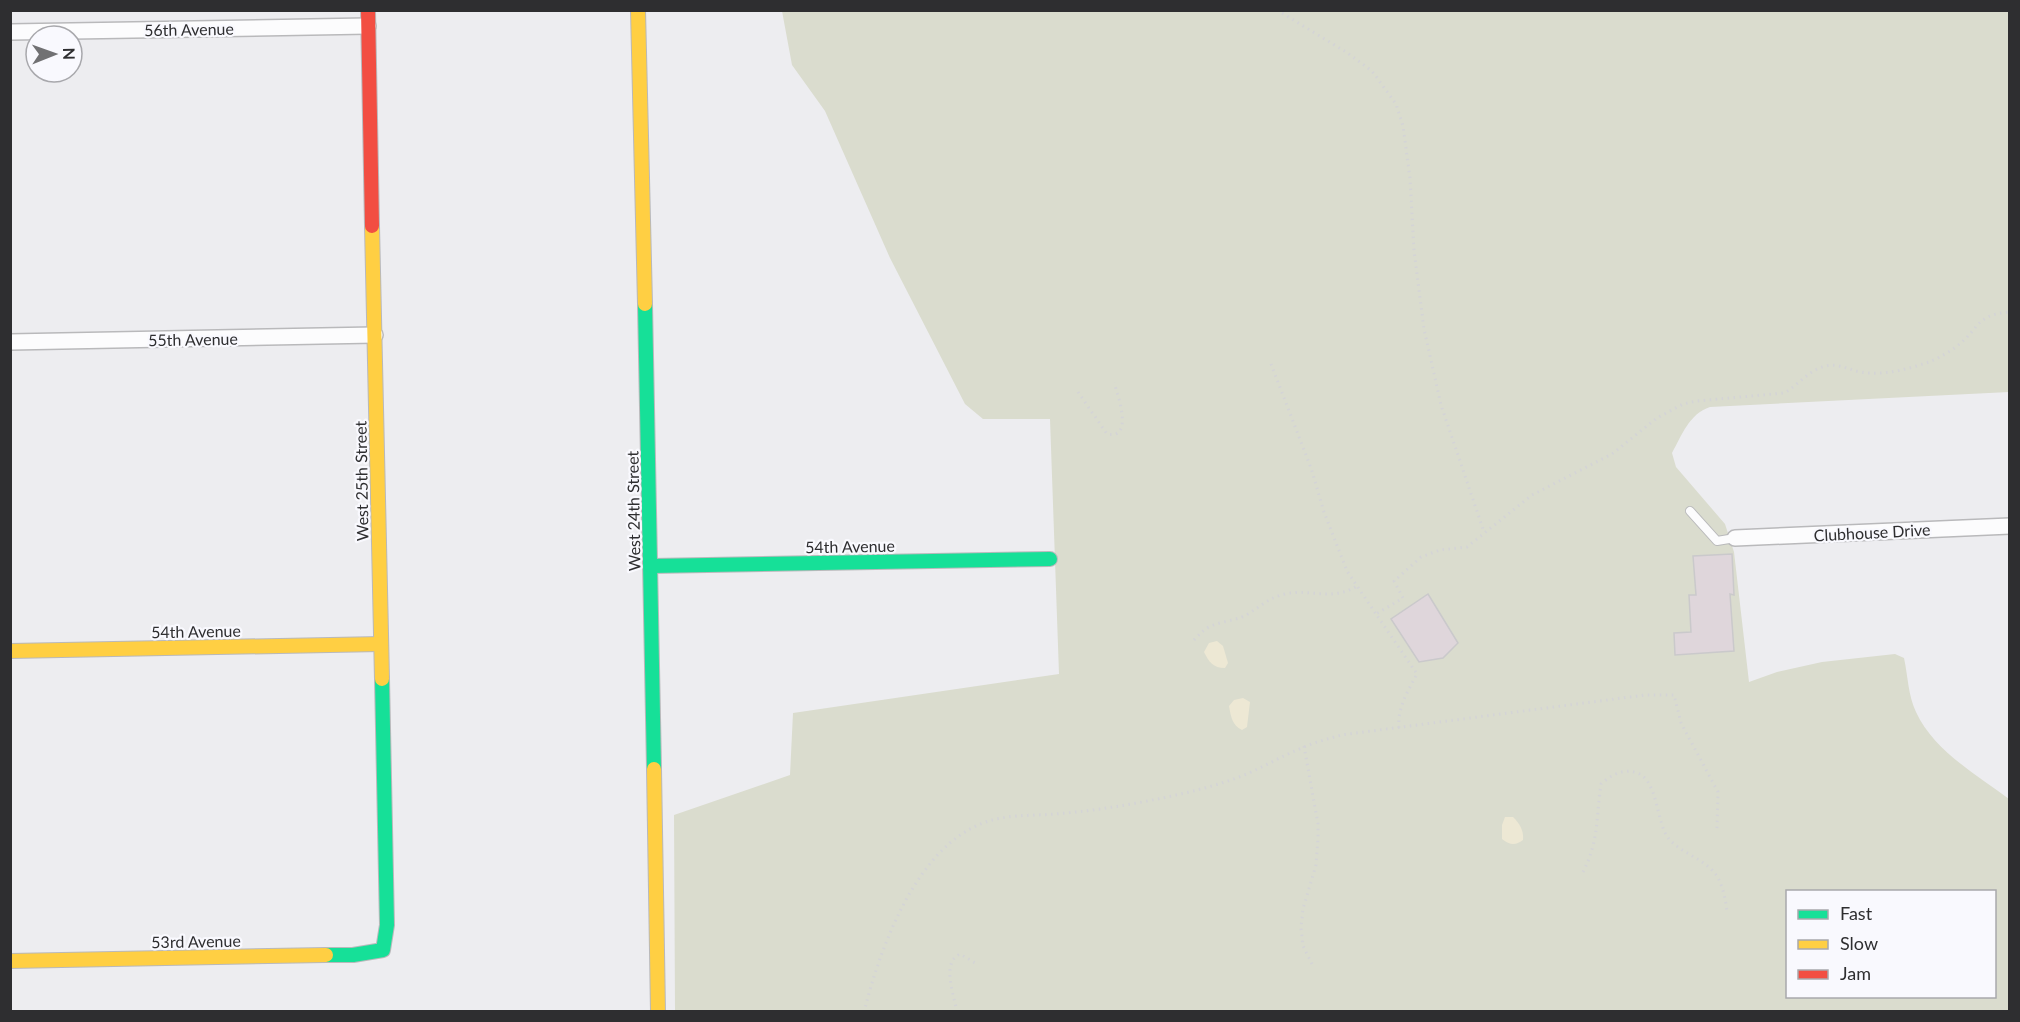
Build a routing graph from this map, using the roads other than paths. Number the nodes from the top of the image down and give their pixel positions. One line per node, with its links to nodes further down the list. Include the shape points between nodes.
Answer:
1 (638, 10): 10 (street, West 24th Street)
2 (368, 18): 3 (street, 56th Avenue); 4 (street, West 25th Street)
3 (10, 32)
4 (375, 335): 5 (street, 55th Avenue); 11 (street, West 25th Street)
5 (10, 342)
6 (1690, 511): 8 (lane, via 1717,542)
7 (2010, 526): 8 (street, Clubhouse Drive)
8 (1736, 538)
9 (1050, 559): 10 (street, 54th Avenue)
10 (651, 566): 15 (street, West 24th Street)
11 (381, 644): 12 (street, 54th Avenue); 13 (street, West 25th Street, via 387,925)
12 (10, 651)
13 (383, 950): 14 (street, 53rd Avenue, via 353,955)
14 (10, 961)
15 (658, 1011)

